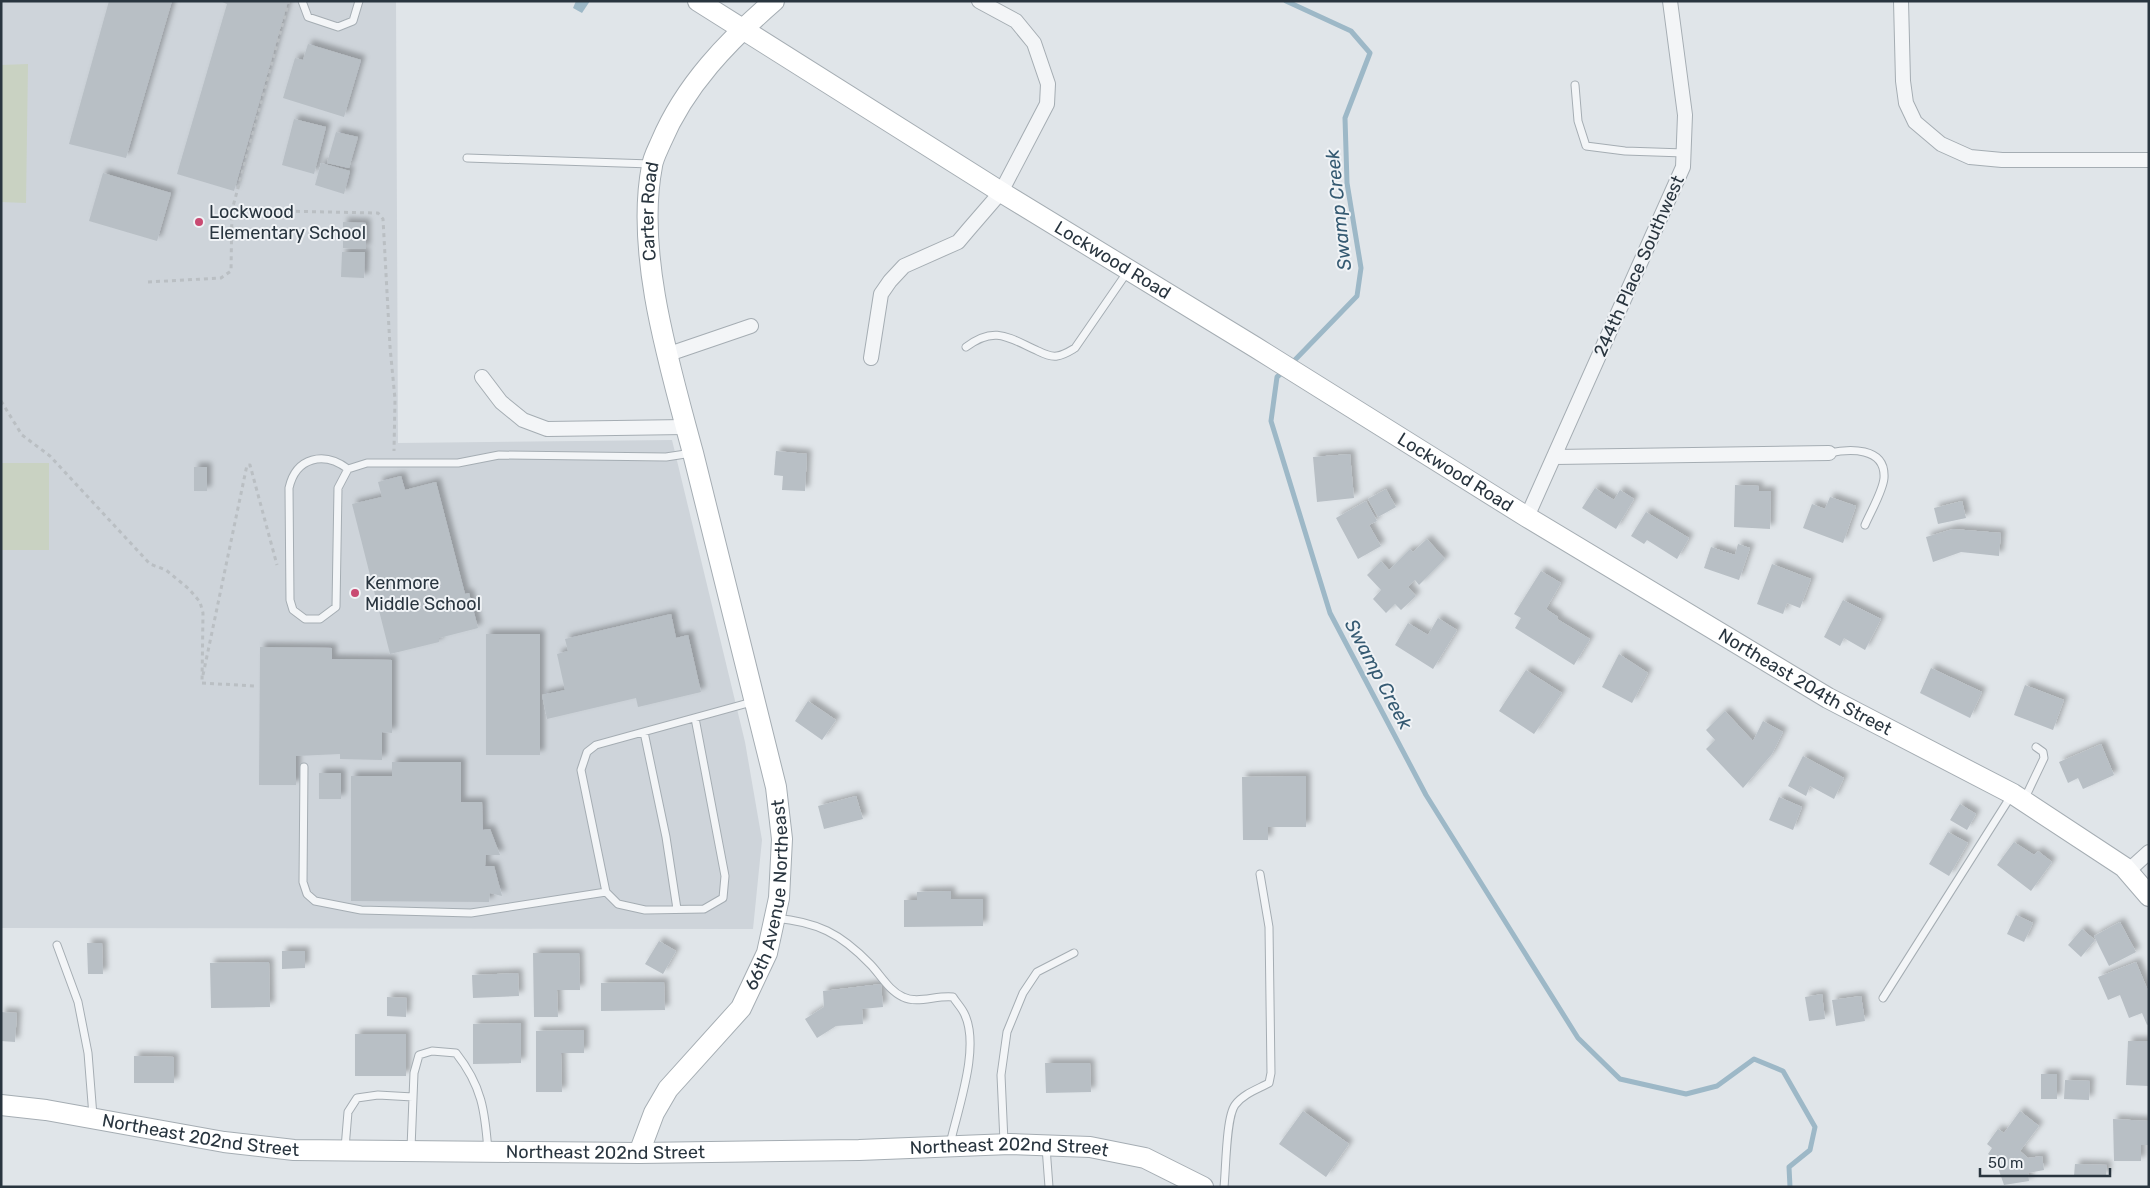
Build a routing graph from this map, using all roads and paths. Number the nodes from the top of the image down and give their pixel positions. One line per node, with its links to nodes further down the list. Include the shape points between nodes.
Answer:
1 (288, 1): 16 (path)
2 (302, 1): 3 (lane, via 308,17 338,27 353,21)
3 (359, 1)
4 (698, 1): 9 (street, Lockwood Road)
5 (774, 1): 9 (street, Carter Road)
6 (979, 1): 15 (street, via 1016,21 1034,43 1048,84 1047,104)
7 (1670, 1): 11 (street, 244th Place Southwest, via 1685,115)
8 (1901, 1): 13 (street, via 1906,103 1915,122 1941,144 1970,157 2002,160)
9 (741, 30): 14 (street, Carter Road, via 707,65 668,124); 15 (street, Lockwood Road)
10 (1574, 84): 11 (lane, via 1578,122 1586,146)
11 (1684, 153): 28 (street, 244th Place Southwest, via 1683,167)
12 (467, 158): 14 (lane)
13 (2149, 160)
14 (652, 164): 21 (street, Carter Road, via 647,242 652,281)
15 (1001, 192): 17 (street, Lockwood Road); 22 (street, via 958,242 904,266 890,281 881,294)
16 (232, 210): 18 (path, via 231,271 227,276); 29 (path, via 378,213 383,220 395,400)
17 (1128, 270): 20 (lane, via 1075,348 1067,352 1056,356 1044,354 1003,335 988,334); 31 (street, Lockwood Road)
18 (148, 282)
19 (751, 326): 21 (street)
20 (966, 347)
21 (669, 354): 25 (street, Carter Road)
22 (871, 358)
23 (482, 377): 25 (street, via 501,402 523,420 547,429)
24 (1, 401): 34 (path, via 22,435 50,456 150,564 177,577 200,602 203,613)
25 (685, 427): 27 (street, Carter Road)
26 (1829, 453): 28 (street); 32 (lane, via 1855,449 1880,463 1884,479)
27 (693, 457): 29 (lane, via 499,454 458,463); 36 (street, 66th Avenue Northeast)
28 (1555, 457): 31 (street, 244th Place Southwest)
29 (394, 463): 30 (lane, via 367,464)
30 (348, 469): 33 (lane, via 336,459 316,460 304,462 292,475 289,488); 33 (lane, via 338,488 336,607 320,619 305,620 298,616 290,600)
31 (1527, 517): 41 (street, Northeast 204th Street, via 1828,698)
32 (1865, 526)
33 (290, 575): 34 (path, via 279,574 250,465 247,465)
34 (202, 683): 35 (path)
35 (255, 686)
36 (755, 701): 37 (lane); 48 (street, 66th Avenue Northeast, via 776,787 782,839 779,898)
37 (695, 718): 38 (lane); 47 (lane, via 725,876 723,898 704,909)
38 (644, 732): 45 (lane, via 596,745 587,752 581,770); 47 (lane)
39 (2036, 747): 41 (lane, via 2043,752 2044,758)
40 (304, 766): 45 (lane, via 303,882 307,894 314,901 361,910 471,913)
41 (2018, 797): 43 (street, Northeast 204th Street); 51 (lane)
42 (2149, 852): 43 (street)
43 (2128, 871): 46 (street, Northeast 204th Street)
44 (1260, 874): 64 (lane, via 1269,928 1271,1073 1269,1083 1235,1104 1230,1117)
45 (606, 892): 47 (lane, via 618,904 645,910)
46 (2149, 896)
47 (677, 909)
48 (774, 918): 57 (lane, via 804,921 821,927 852,948 903,998 952,997 964,1014 970,1056); 61 (street, 66th Avenue Northeast, via 767,953 741,1008 668,1089 654,1113)
49 (57, 945): 54 (lane, via 78,1002 88,1053)
50 (1074, 953): 55 (lane, via 1037,972 1023,993 1007,1032 1000,1075)
51 (1883, 998)
52 (413, 1097): 58 (lane, via 378,1095 356,1098 348,1112); 59 (lane); 60 (lane, via 419,1056 432,1051 456,1053 472,1073 485,1112)
53 (1, 1105): 54 (street, Northeast 202nd Street)
54 (93, 1119): 58 (street, Northeast 202nd Street, via 224,1142 294,1150)
55 (1004, 1144): 56 (street, Northeast 202nd Street); 57 (street, Northeast 202nd Street)
56 (1046, 1144): 62 (lane); 63 (street, Northeast 202nd Street, via 1090,1147 1145,1158)
57 (949, 1146): 61 (street, Northeast 202nd Street)
58 (344, 1150): 59 (street, Northeast 202nd Street)
59 (411, 1151): 60 (street, Northeast 202nd Street)
60 (488, 1151): 61 (street, Northeast 202nd Street)
61 (639, 1153)
62 (1049, 1187)
63 (1203, 1187)
64 (1224, 1187)

